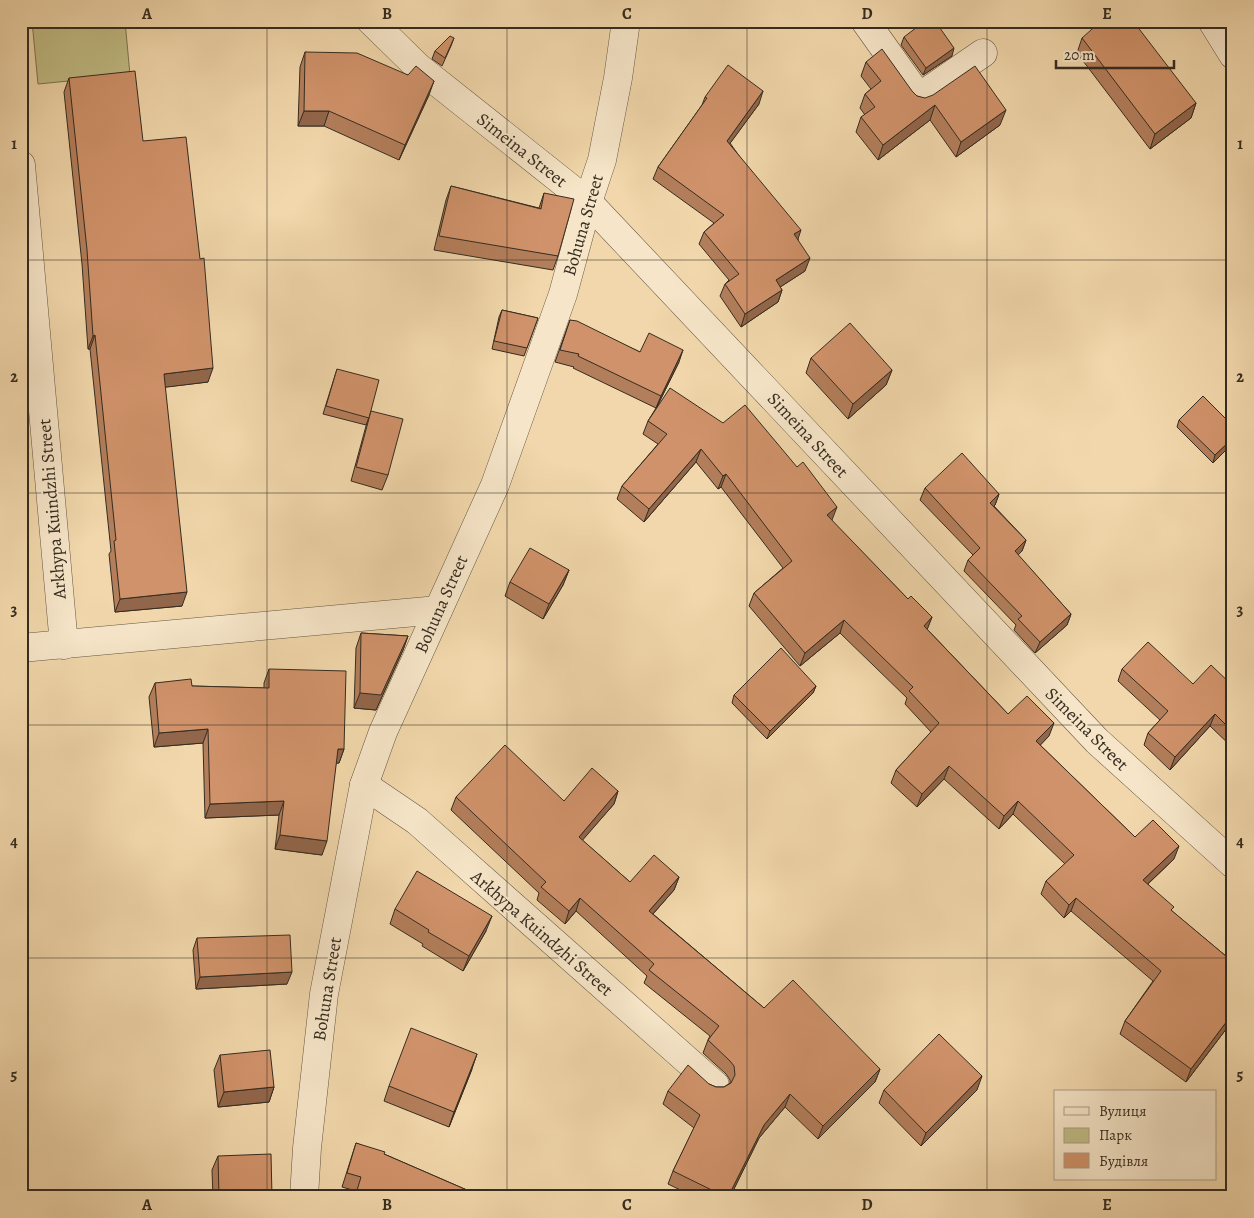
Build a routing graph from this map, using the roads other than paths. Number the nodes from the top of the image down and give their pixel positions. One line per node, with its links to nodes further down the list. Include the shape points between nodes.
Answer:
1 (371, 21): 8 (street, Simeina Street, via 418,67)
2 (626, 21): 8 (street, Bohuna Street, via 602,160)
3 (865, 21): 5 (street, via 919,97)
4 (1212, 21): 6 (street)
5 (983, 53)
6 (1233, 55)
7 (21, 165): 10 (street, Arkhypa Kuindzhi Street)
8 (588, 202): 9 (street, Bohuna Street, via 563,294 495,485); 13 (street, Simeina Street, via 1096,741)
9 (438, 610): 10 (street); 12 (street, Bohuna Street, via 383,732)
10 (64, 645): 11 (street)
11 (21, 648)
12 (364, 785): 14 (street, Arkhypa Kuindzhi Street, via 417,821); 15 (street, Bohuna Street, via 324,994)
13 (1233, 864)
14 (715, 1085)
15 (304, 1197)

